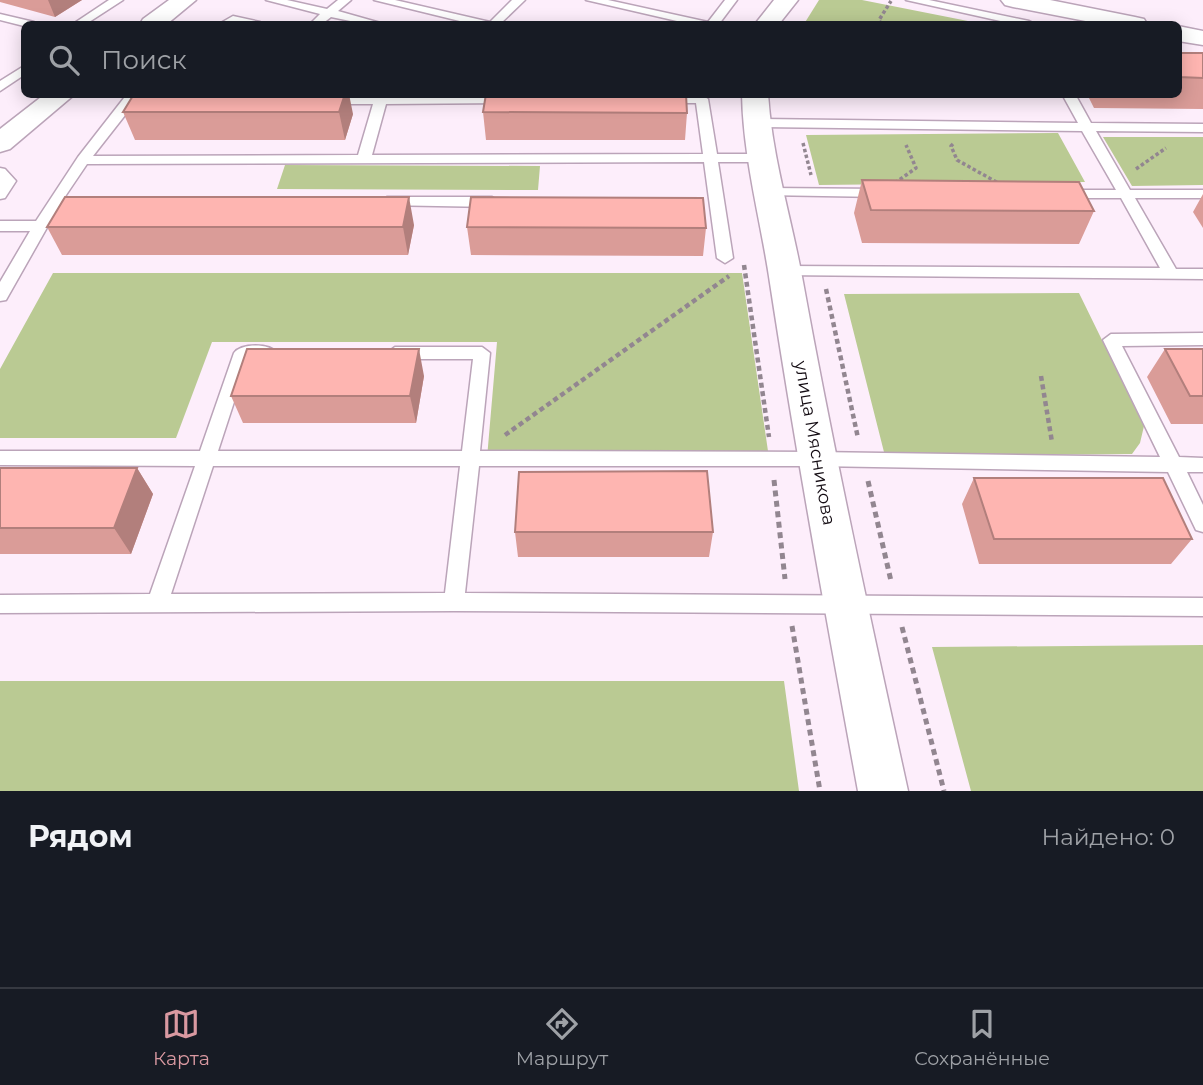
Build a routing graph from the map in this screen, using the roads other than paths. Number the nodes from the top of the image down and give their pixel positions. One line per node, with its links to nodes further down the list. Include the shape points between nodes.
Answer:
1 (117, 0): 14 (lane)
2 (272, 0): 12 (lane)
3 (345, 0): 12 (lane)
4 (380, 0): 18 (lane)
5 (519, 0): 19 (lane)
6 (592, 0): 20 (lane)
7 (731, 0): 21 (lane)
8 (786, 0): 22 (street)
9 (912, 0): 23 (lane)
10 (1013, 0): 24 (street)
11 (178, 1): 15 (street)
12 (329, 13): 16 (lane); 17 (lane)
13 (0, 16): 25 (lane)
14 (84, 21)
15 (155, 21)
16 (319, 21)
17 (365, 21)
18 (462, 21)
19 (497, 21)
20 (691, 21)
21 (715, 21)
22 (770, 21)
23 (1014, 21)
24 (1120, 21)
25 (21, 22)
26 (1182, 34): 27 (street)
27 (1203, 38)
28 (21, 72): 29 (lane)
29 (0, 87)
30 (57, 98): 42 (street)
31 (360, 98): 37 (lane)
32 (383, 98): 45 (lane)
33 (448, 98): 35 (lane)
34 (1070, 98): 39 (lane)
35 (514, 99)
36 (649, 99): 43 (lane, via 702,99)
37 (313, 100)
38 (168, 101): 44 (lane, via 129,101)
39 (1087, 128): 40 (lane); 41 (lane, via 798,124); 47 (lane)
40 (1198, 128)
41 (760, 142): 43 (lane); 48 (lane, via 816,193); 57 (street, улица Мясникова)
42 (0, 143)
43 (710, 158): 45 (lane); 56 (lane, via 709,203)
44 (83, 160): 45 (lane); 55 (lane, via 62,201)
45 (364, 160)
46 (0, 172): 51 (lane, via 9,181)
47 (1122, 188): 49 (lane); 50 (lane); 58 (lane)
48 (887, 193)
49 (1019, 194)
50 (1203, 194)
51 (0, 195)
52 (372, 202): 53 (lane)
53 (510, 202)
54 (0, 226): 55 (lane)
55 (41, 226): 60 (lane)
56 (725, 258)
57 (804, 271): 58 (lane); 68 (street, улица Мясникова)
58 (1171, 274): 59 (lane)
59 (1203, 274)
60 (6, 275): 61 (lane)
61 (0, 296)
62 (1203, 339): 69 (lane, via 1111,340)
63 (282, 353): 66 (lane, via 242,353)
64 (376, 353): 67 (lane, via 482,353)
65 (0, 458): 66 (lane)
66 (206, 459): 67 (lane); 72 (lane)
67 (471, 459): 68 (lane); 73 (lane)
68 (816, 459): 69 (lane); 75 (street, улица Мясникова)
69 (1175, 464): 70 (lane); 71 (lane)
70 (1203, 464)
71 (1203, 524)
72 (158, 602): 73 (lane); 74 (lane)
73 (454, 602): 75 (lane)
74 (0, 604)
75 (845, 605): 76 (lane); 77 (street, улица Мясникова)
76 (1203, 607)
77 (883, 791)

